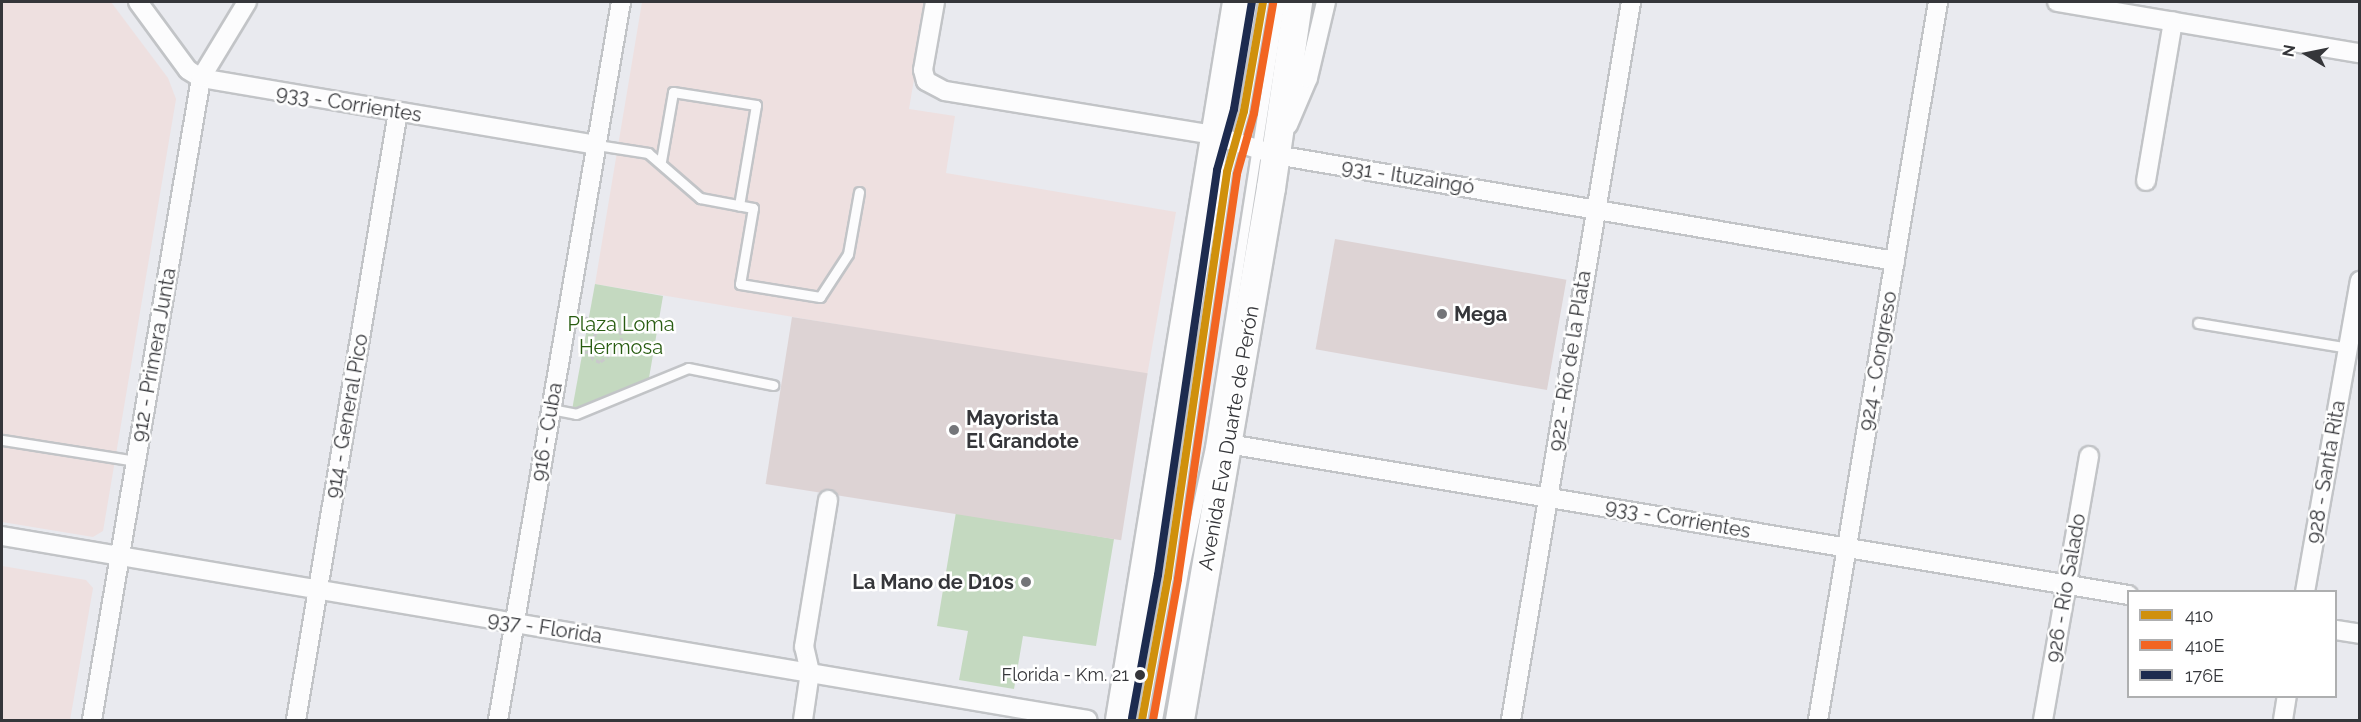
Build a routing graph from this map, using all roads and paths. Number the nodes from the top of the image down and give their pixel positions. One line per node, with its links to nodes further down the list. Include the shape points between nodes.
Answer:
1 (138, 2): 17 (street)
2 (248, 2): 17 (street, 912 - Primera Junta)
3 (621, 2): 20 (street, 916 - Cuba)
4 (935, 2): 19 (street, 931 - Ituzaingó, via 923,70 926,81 945,91)
5 (1237, 2): 15 (main road); 19 (main road)
6 (1249, 2): 15 (lane)
7 (1263, 2): 19 (lane, via 1244,111)
8 (1280, 2): 21 (lane)
9 (1298, 2): 21 (main road, Avenida Eva Duarte de Perón)
10 (1326, 2): 21 (street, Avenida Eva Duarte de Perón, via 1308,78)
11 (1631, 2): 26 (street, 922 - Río de la Plata)
12 (1938, 2): 27 (street, 924 - Congreso)
13 (2057, 2): 14 (street)
14 (2165, 14): 16 (street); 23 (street)
15 (1242, 42): 19 (main road)
16 (2360, 53)
17 (194, 74): 18 (street, 933 - Corrientes); 37 (street, 912 - Primera Junta)
18 (398, 112): 20 (street, 933 - Corrientes); 44 (street, 914 - General Pico)
19 (1225, 138): 21 (street, 931 - Ituzaingó); 57 (main road); 58 (lane, via 1149,697)
20 (597, 145): 22 (lane, via 648,153); 33 (street, 916 - Cuba)
21 (1267, 152): 26 (street, 931 - Ituzaingó); 35 (main road, Avenida Eva Duarte de Perón); 59 (lane)
22 (661, 161): 25 (lane, via 700,198); 25 (lane, via 673,92 756,105)
23 (2146, 181)
24 (859, 192): 25 (lane, via 848,254 820,297 740,284 753,208)
25 (739, 206)
26 (1594, 208): 27 (street, 931 - Ituzaingó); 38 (street, 922 - Río de la Plata)
27 (1895, 261): 41 (street, 924 - Congreso)
28 (2360, 280): 30 (street, 928 - Santa Rita)
29 (2198, 323): 30 (lane)
30 (2354, 348): 45 (street, 928 - Santa Rita)
31 (620, 352): 31 (path, via 620,330 609,322 600,324 591,343 593,359 604,362 610,354)
32 (773, 386): 33 (lane, via 688,368 576,414)
33 (551, 409): 47 (street, 916 - Cuba)
34 (2, 440): 37 (lane)
35 (1228, 444): 38 (street, 933 - Corrientes); 60 (main road, Avenida Eva Duarte de Perón)
36 (2089, 456): 43 (street, 926 - Río Salado)
37 (136, 461): 42 (street, 912 - Primera Junta)
38 (1549, 495): 41 (street, 933 - Corrientes); 61 (street, 922 - Río de la Plata)
39 (828, 500): 50 (street, via 804,647)
40 (2, 536): 42 (street, 937 - Florida)
41 (1846, 550): 43 (street, 933 - Corrientes); 62 (street, 924 - Congreso)
42 (120, 555): 44 (street, 937 - Florida); 52 (street, 912 - Primera Junta)
43 (2067, 584): 46 (street, 933 - Corrientes); 63 (street, 926 - Río Salado)
44 (317, 589): 47 (street, 937 - Florida); 53 (street, 914 - General Pico)
45 (2305, 590)
46 (2127, 595)
47 (514, 623): 50 (street, 937 - Florida); 54 (street, 916 - Cuba)
48 (2337, 630): 49 (street)
49 (2360, 634)
50 (810, 672): 55 (street); 56 (street, 937 - Florida)
51 (2287, 698): 64 (street)
52 (92, 720)
53 (296, 720)
54 (498, 720)
55 (803, 720)
56 (1088, 720)
57 (1120, 720)
58 (1142, 720)
59 (1157, 720)
60 (1180, 720)
61 (1512, 720)
62 (1818, 720)
63 (2043, 720)
64 (2283, 720)

